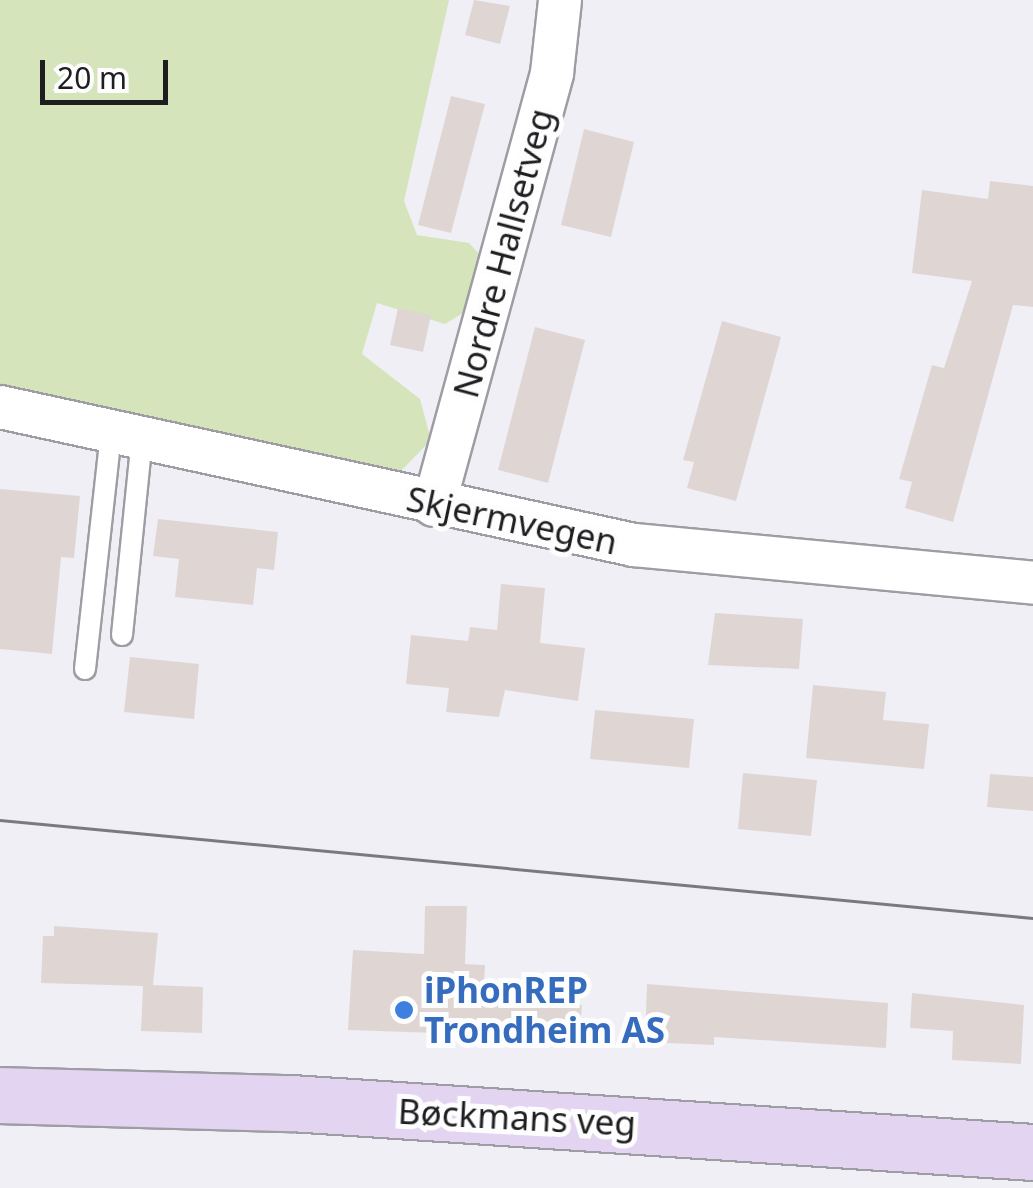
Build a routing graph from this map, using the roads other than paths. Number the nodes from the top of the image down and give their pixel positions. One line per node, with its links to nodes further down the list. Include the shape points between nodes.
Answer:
1 (560, 0): 4 (street, Nordre Hallsetveg, via 552,73)
2 (0, 407): 3 (street, Skjermvegen)
3 (126, 436): 4 (street, Skjermvegen); 6 (lane); 7 (lane)
4 (434, 505): 5 (street, Skjermvegen, via 634,545)
5 (1033, 583)
6 (122, 635)
7 (86, 669)
8 (0, 1095): 9 (main road, Bøckmans veg, via 291,1103)
9 (1033, 1152)

